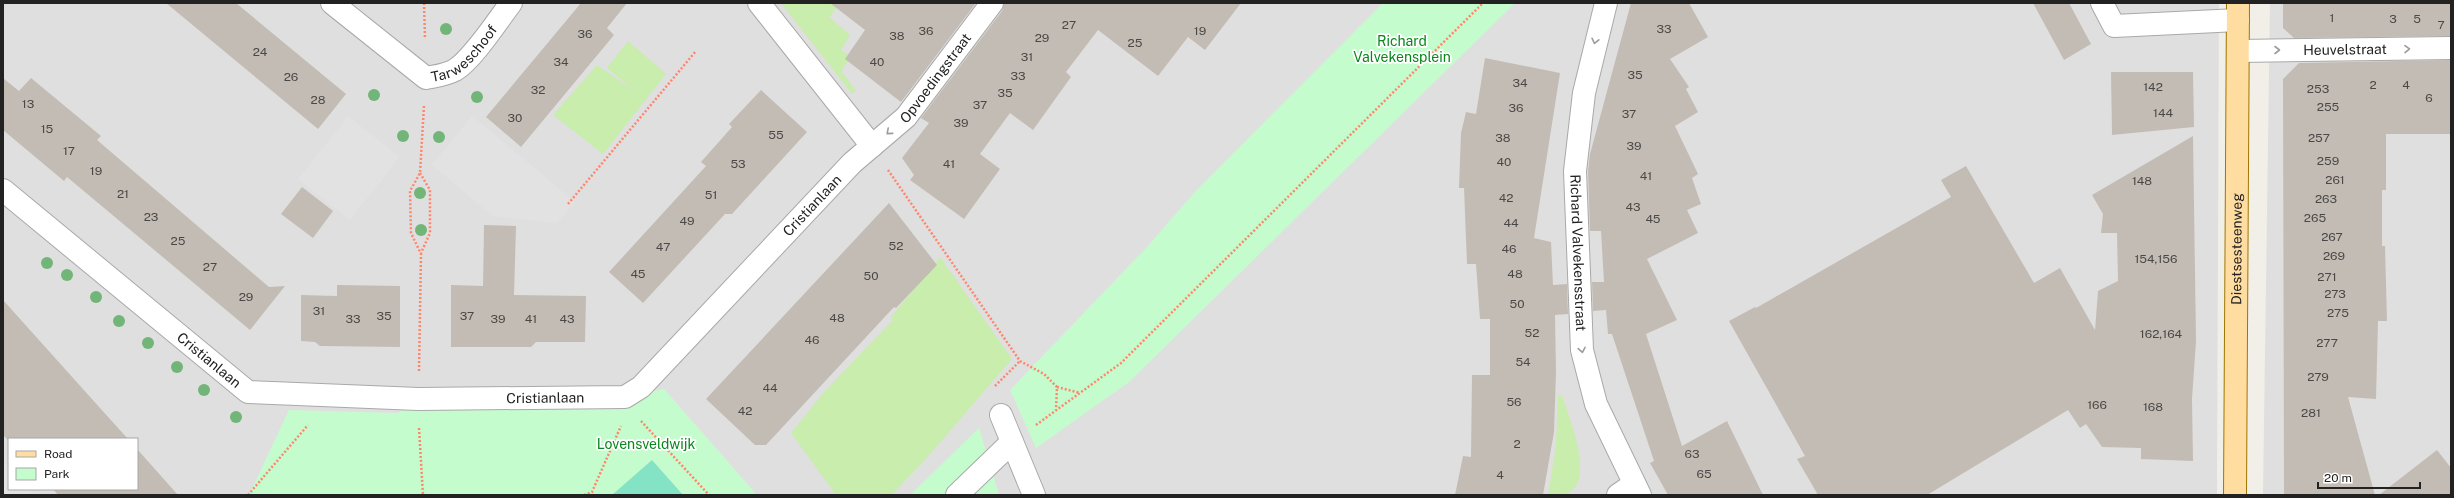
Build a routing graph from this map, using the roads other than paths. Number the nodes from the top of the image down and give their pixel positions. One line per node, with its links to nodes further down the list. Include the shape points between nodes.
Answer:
1 (332, 3): 2 (street, Tarweschoof, via 426,78 456,69 469,57)
2 (511, 3)
3 (759, 3): 10 (street)
4 (992, 3): 10 (street, Opvoedingstraat, one-way to 10, via 906,117)
5 (1606, 3): 14 (street, Richard Valvekensstraat, one-way to 14, via 1599,23 1584,94 1575,171 1582,350 1596,404)
6 (2102, 3): 7 (street, via 2114,26)
7 (2238, 11): 9 (main road, Diestsesteenweg)
8 (2451, 48): 9 (street, Heuvelstraat, one-way to 8)
9 (2238, 51): 17 (main road, Diestsesteenweg)
10 (872, 146): 11 (street, Cristianlaan, via 852,164 626,404 248,392)
11 (3, 190)
12 (1001, 415): 13 (street)
13 (1012, 442): 15 (street); 16 (street)
14 (1631, 492)
15 (957, 495)
16 (1034, 495)
17 (2235, 495)

